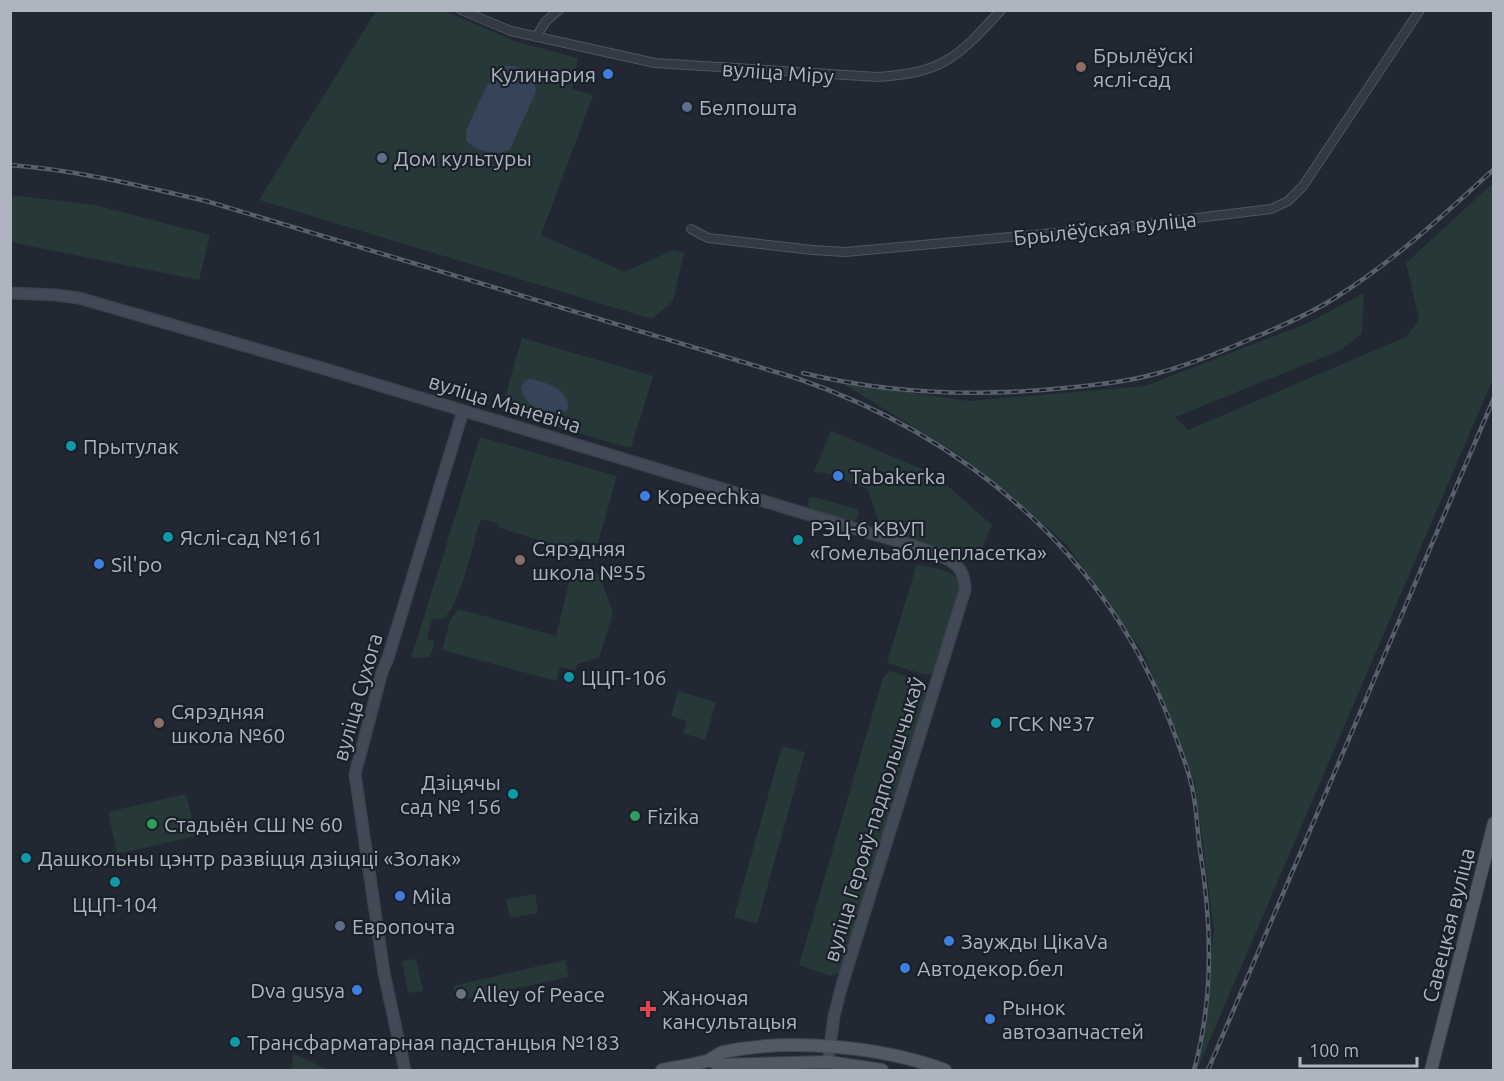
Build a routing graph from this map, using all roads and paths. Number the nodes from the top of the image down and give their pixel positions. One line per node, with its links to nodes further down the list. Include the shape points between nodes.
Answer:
1 (461, 10): 5 (street, вуліца Міру)
2 (559, 10): 5 (street, via 546,21)
3 (1001, 10): 5 (street, вуліца Міру, via 973,41 945,62 922,71 887,76 666,64)
4 (1420, 10): 6 (street, Брылёўская вуліца, via 1303,186 1271,210 846,252 708,238)
5 (536, 38)
6 (691, 229)
7 (10, 293): 8 (street, вуліца Маневіча, via 79,298)
8 (463, 411): 9 (street, вуліца Маневіча, via 933,553 956,564 965,579); 14 (street, вуліца Сухога, via 382,672 355,774 384,974)
9 (965, 590): 11 (street, вуліца Герояў-падпольшчыкаў, via 842,986)
10 (1494, 823): 18 (main road, Савецкая вуліца)
11 (829, 1048): 12 (main road, via 754,1048 719,1053); 13 (street, вуліца Герояў-падпольшчыкаў); 17 (main road, via 880,1052)
12 (710, 1060): 13 (main road, via 719,1065); 15 (main road)
13 (827, 1066): 16 (main road)
14 (405, 1071)
15 (662, 1071)
16 (882, 1071)
17 (945, 1071)
18 (1431, 1071)

